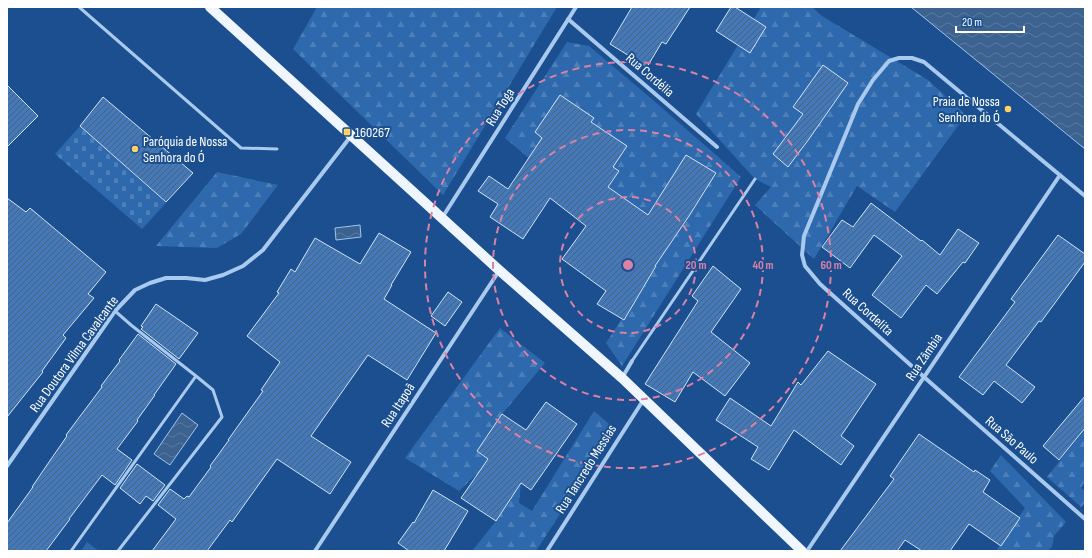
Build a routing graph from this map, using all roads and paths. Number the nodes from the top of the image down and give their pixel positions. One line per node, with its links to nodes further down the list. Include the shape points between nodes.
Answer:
1 (79, 7): 7 (lane, via 241,148)
2 (210, 7): 5 (main road)
3 (576, 7): 4 (street, Rua Toga)
4 (568, 19): 6 (street, Rua Cordélia); 11 (street, Rua Toga)
5 (351, 135): 11 (main road); 13 (street, Rua Doutora Vilma Cavalcante, via 263,250 243,266 205,280 166,278 150,283 135,290)
6 (717, 147)
7 (277, 149)
8 (1060, 175): 10 (street, Rua Cordelita); 16 (street, Rua Zâmbia); 16 (street, Rua Cordelita, via 924,62 912,58 889,61 873,80 858,104 804,236 802,255 805,266 820,284)
9 (755, 179): 14 (lane)
10 (1085, 196)
11 (442, 218): 12 (main road)
12 (500, 270): 17 (main road); 23 (street, Rua Itapoã)
13 (115, 311): 15 (lane); 19 (street, Rua Doutora Vilma Cavalcante)
14 (632, 361): 17 (street)
15 (196, 376): 21 (lane); 22 (lane, via 213,390 222,417)
16 (924, 377): 20 (street, Rua São Paulo); 26 (street, Rua Zâmbia)
17 (622, 378): 18 (main road)
18 (644, 399): 24 (street, Rua Tancredo Messias); 25 (main road)
19 (7, 466)
20 (1085, 519)
21 (71, 551)
22 (118, 551)
23 (315, 551)
24 (547, 551)
25 (802, 551)
26 (807, 551)

